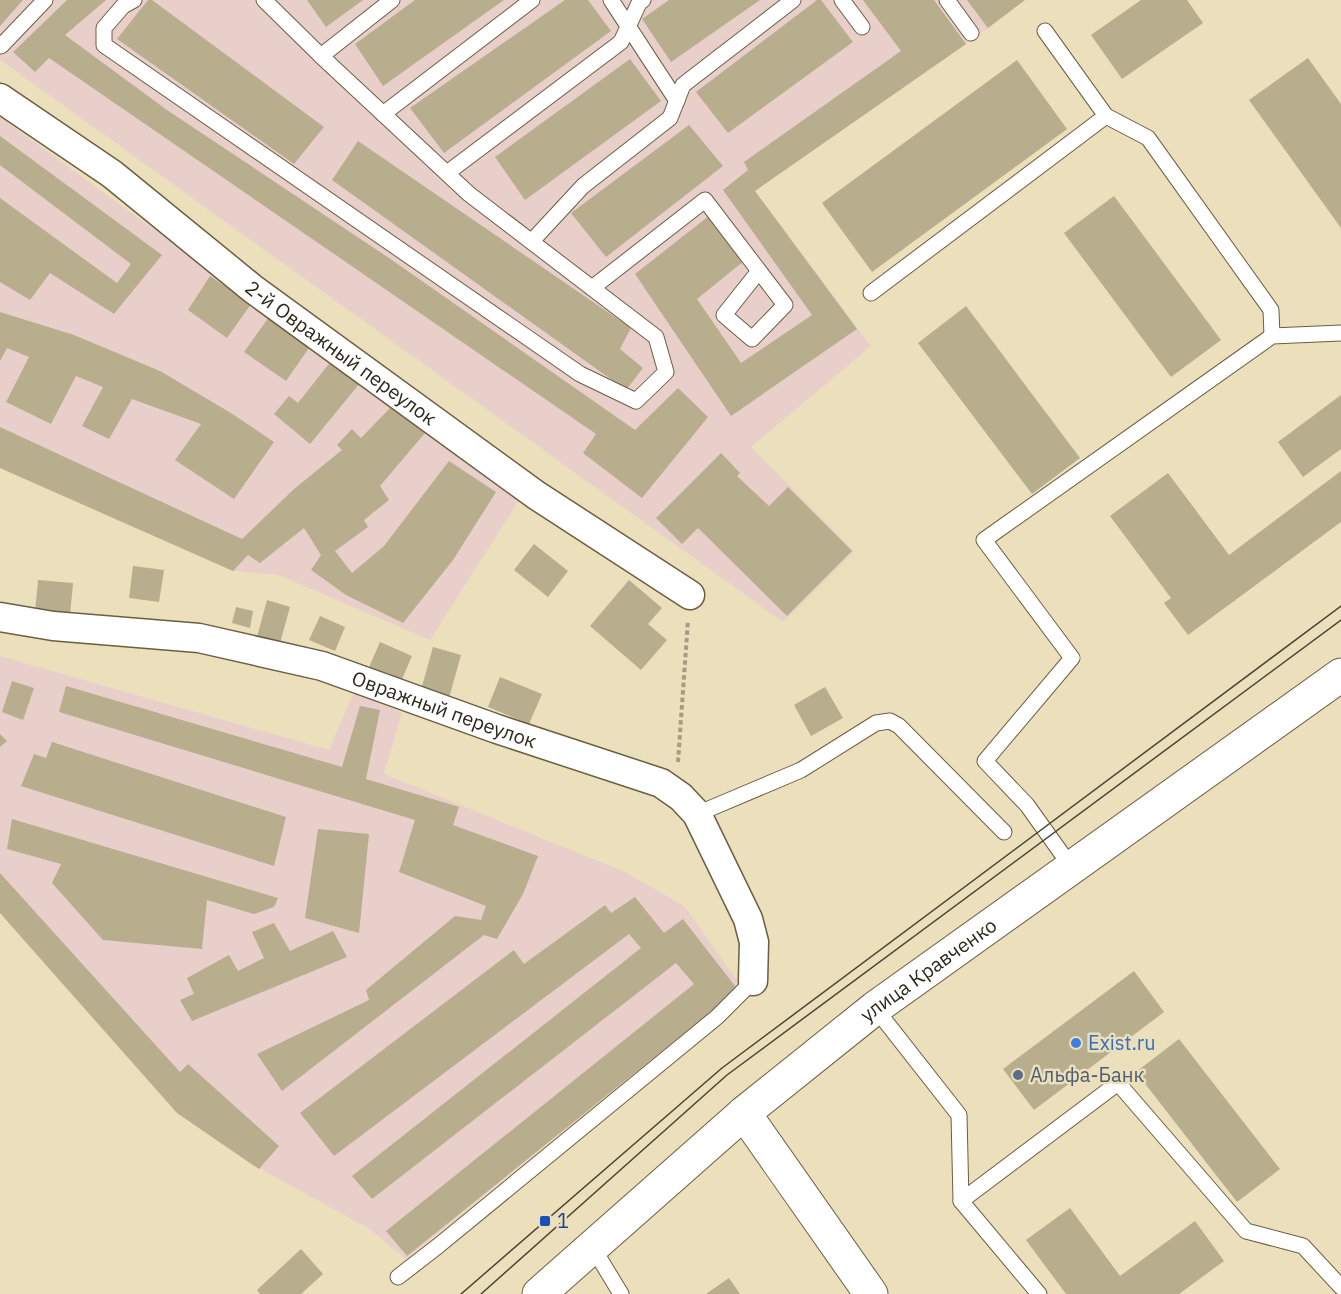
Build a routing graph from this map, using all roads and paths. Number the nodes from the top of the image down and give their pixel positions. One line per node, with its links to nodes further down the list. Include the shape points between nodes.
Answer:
1 (45, 0): 15 (lane)
2 (134, 0): 24 (lane, via 123,6 104,28 104,45 580,374 636,401 666,372 656,337)
3 (264, 0): 16 (lane)
4 (392, 0): 16 (lane)
5 (532, 0): 19 (lane)
6 (611, 0): 11 (lane)
7 (643, 0): 11 (lane)
8 (793, 0): 18 (lane, via 683,85)
9 (842, 0): 12 (lane)
10 (947, 0): 14 (lane)
11 (628, 26): 18 (lane); 21 (lane, via 621,42)
12 (862, 27)
13 (1045, 31): 20 (lane)
14 (971, 33)
15 (0, 45)
16 (321, 56): 19 (lane)
17 (0, 98): 28 (street, 2-й Овражный переулок, via 112,174 253,289 536,495)
18 (677, 101): 22 (lane, via 670,118 583,186)
19 (383, 114): 21 (lane)
20 (1106, 116): 25 (lane); 27 (lane, via 1148,138 1271,310)
21 (447, 173): 22 (lane)
22 (532, 241): 24 (lane)
23 (759, 271): 24 (lane, via 705,200)
24 (592, 288)
25 (871, 293)
26 (1341, 333): 27 (lane)
27 (1272, 336): 34 (lane, via 984,540 1072,658 985,761 1027,805)
28 (690, 595): 31 (path)
29 (0, 617): 31 (street, Овражный переулок, via 53,626 199,638 322,666 661,783)
30 (1338, 685): 34 (main road, улица Кравченко)
31 (675, 793): 32 (street, Овражный переулок)
32 (697, 814): 33 (lane, via 801,770 863,730 890,721); 35 (street, Овражный переулок, via 748,919 754,942)
33 (1004, 832)
34 (1072, 868): 36 (main road, улица Кравченко)
35 (753, 981): 40 (lane, via 717,1017)
36 (875, 1008): 37 (main road, улица Кравченко); 38 (lane, via 959,1115)
37 (744, 1113): 39 (main road, улица Кравченко); 44 (main road)
38 (961, 1201): 41 (lane, via 1118,1083 1246,1231 1302,1246); 45 (lane)
39 (592, 1246): 42 (main road, улица Кравченко); 43 (lane)
40 (398, 1276)
41 (1341, 1287)
42 (539, 1294)
43 (621, 1294)
44 (871, 1294)
45 (1039, 1294)

